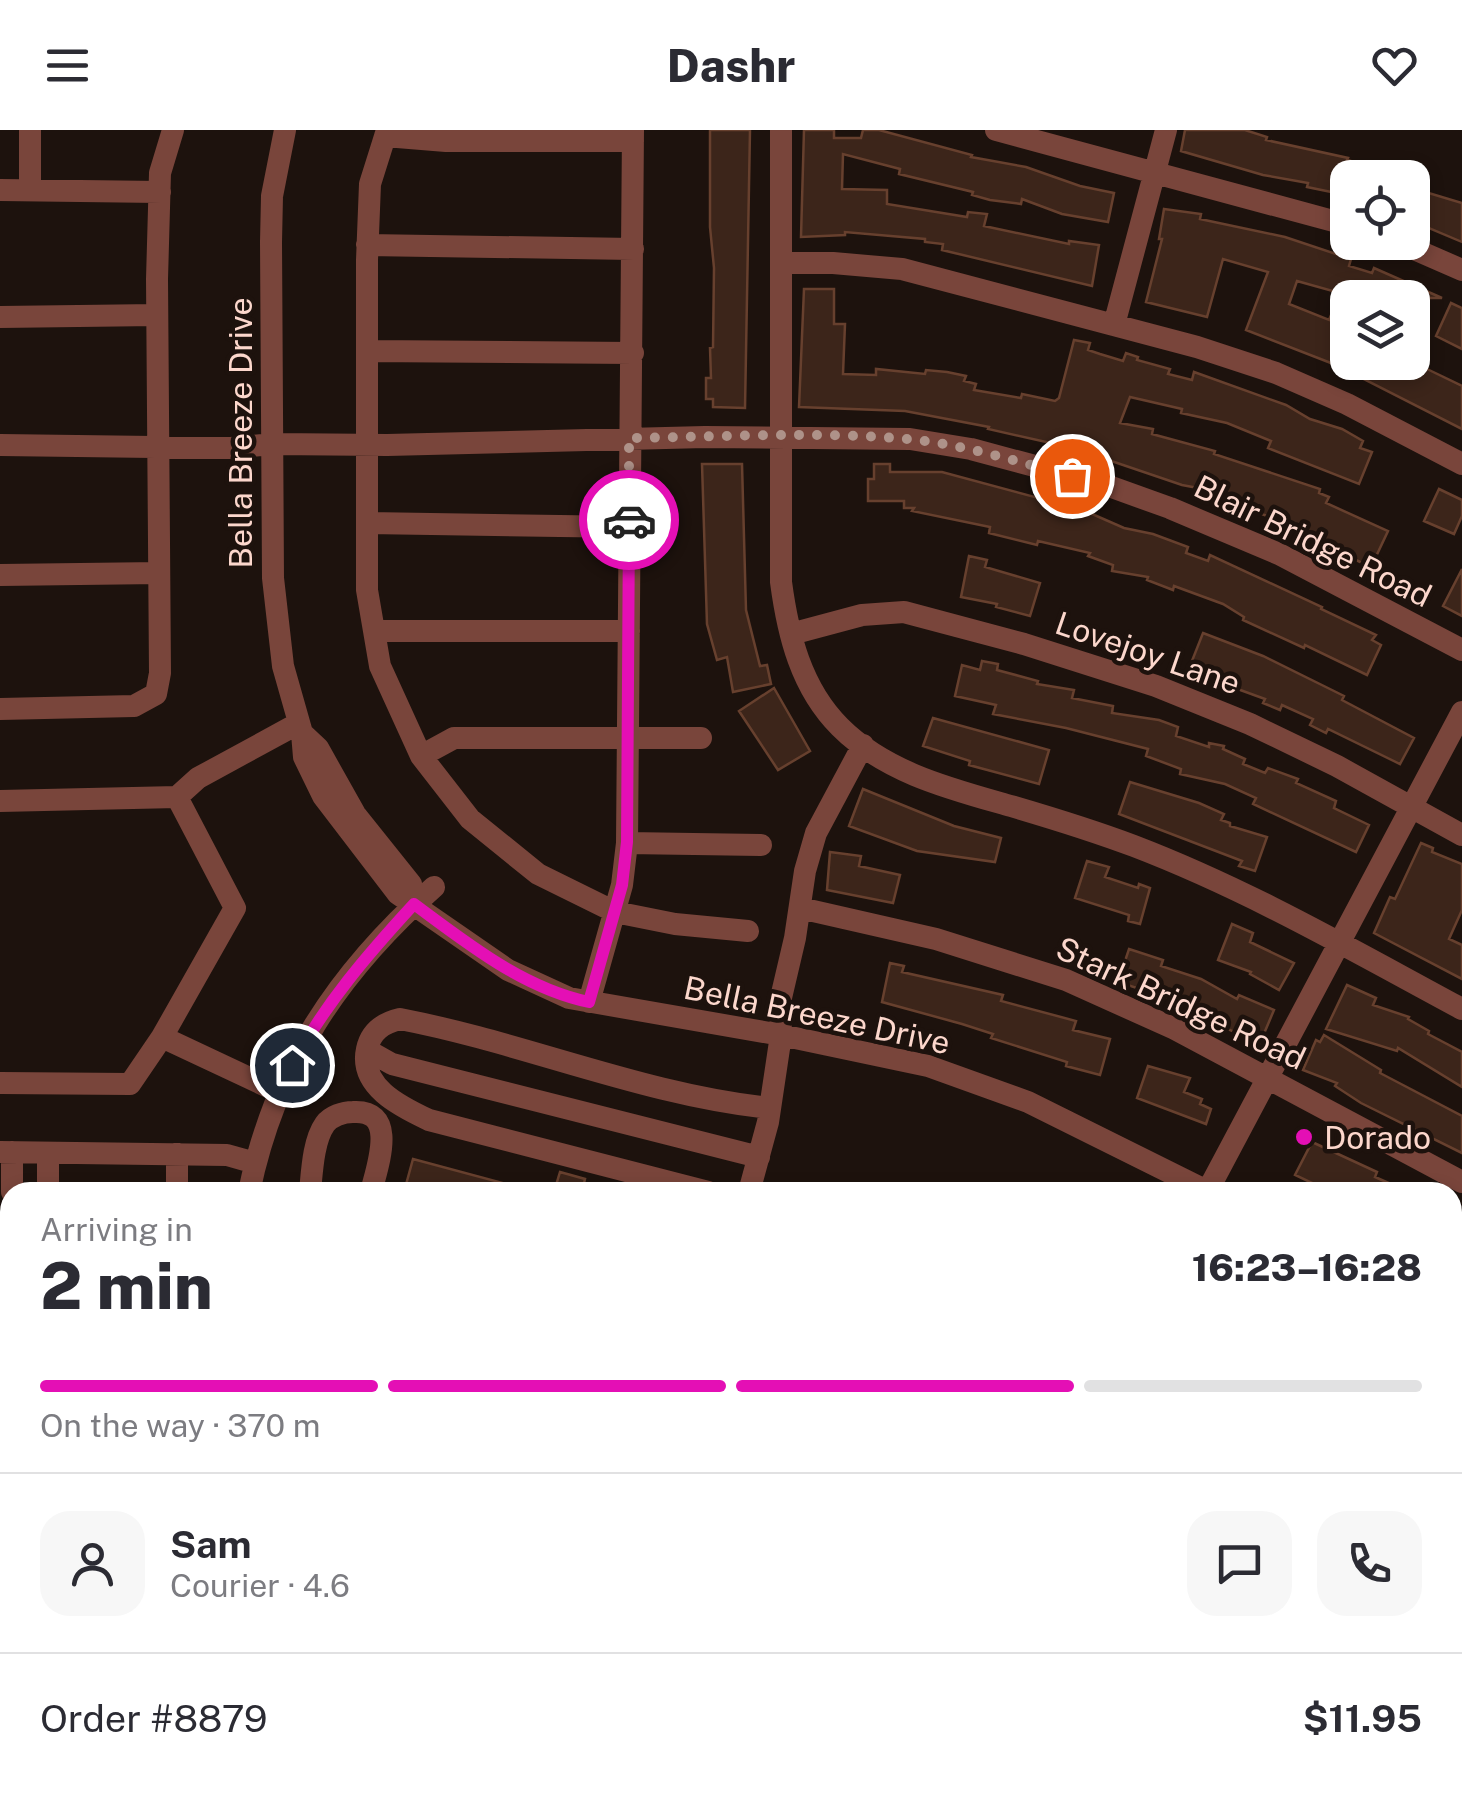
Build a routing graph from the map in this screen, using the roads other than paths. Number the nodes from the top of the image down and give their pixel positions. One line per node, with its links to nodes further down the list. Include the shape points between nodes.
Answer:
1 (30, 130): 11 (street)
2 (172, 130): 12 (street)
3 (286, 130): 26 (street, Bella Breeze Drive, via 271,216)
4 (781, 130): 17 (street)
5 (996, 130): 9 (street)
6 (1166, 130): 9 (street)
7 (386, 133): 8 (street, via 446,142); 14 (street, via 370,184)
8 (634, 135): 15 (street)
9 (1155, 172): 13 (street); 21 (street)
10 (0, 190): 11 (street)
11 (30, 190): 12 (street)
12 (160, 192): 19 (street)
13 (1330, 220)
14 (368, 245): 15 (street); 22 (street)
15 (634, 249): 23 (street)
16 (1430, 256): 18 (street)
17 (781, 263): 21 (street, via 902,269); 24 (street)
18 (1462, 270)
19 (156, 315): 20 (street); 29 (street)
20 (0, 317)
21 (1114, 325): 30 (street, via 1276,373)
22 (368, 351): 23 (street); 27 (street)
23 (633, 353): 25 (street)
24 (781, 437): 25 (street, Blair Bridge Road); 37 (street, via 781,582); 38 (street, Blair Bridge Road, via 910,440 1106,484 1279,554)
25 (629, 438): 27 (street, Blair Bridge Road); 32 (street)
26 (274, 444): 27 (street, Blair Bridge Road); 29 (street, Blair Bridge Road); 41 (street, Bella Breeze Drive, via 274,612)
27 (368, 445): 31 (street)
28 (0, 446): 29 (street, Blair Bridge Road)
29 (156, 446): 33 (street)
30 (1462, 464)
31 (368, 523): 32 (street); 35 (street, via 366,590)
32 (629, 526): 36 (street)
33 (159, 573): 34 (street); 39 (street, via 156,694 134,706)
34 (0, 575)
35 (374, 631): 36 (street); 45 (street, via 380,666)
36 (628, 631): 42 (street)
37 (790, 634): 44 (street, via 818,702); 48 (street, Lovejoy Lane, via 862,615 904,612 946,621 1156,686 1250,724)
38 (1462, 650)
39 (0, 709)
40 (1462, 712): 48 (street)
41 (301, 728): 46 (street, via 198,778); 53 (street, Bella Breeze Drive, via 355,814 411,884)
42 (628, 737): 43 (street); 45 (street, via 454,738); 50 (street)
43 (701, 738)
44 (863, 745): 54 (street, via 816,833); 57 (street, via 935,785 1133,846 1258,898)
45 (421, 756): 55 (street, via 470,819 538,874)
46 (177, 797): 47 (street); 61 (street, via 234,908)
47 (0, 801)
48 (1412, 807): 49 (street, Lovejoy Lane); 57 (street)
49 (1462, 836)
50 (627, 842): 51 (street); 55 (street)
51 (762, 845)
52 (434, 886): 53 (street)
53 (414, 904): 58 (street, Bella Breeze Drive, via 508,970); 65 (street, via 316,1021)
54 (800, 908): 60 (street, via 780,1002); 63 (street, Stark Bridge Road, via 936,939 1066,980)
55 (614, 912): 56 (street); 58 (street)
56 (748, 932)
57 (1340, 942): 59 (street); 63 (street)
58 (589, 1002): 60 (street, Bella Breeze Drive)
59 (1462, 1008)
60 (781, 1035): 66 (street); 80 (street, Bella Breeze Drive, via 928,1066 1028,1102)
61 (162, 1037): 64 (street, via 130,1084); 65 (street)
62 (366, 1050): 66 (street, via 378,1027 400,1019 643,1083); 70 (street, via 392,1064); 78 (street, via 370,1081 429,1120)
63 (1268, 1078): 81 (street); 82 (street, Stark Bridge Road)
64 (0, 1083)
65 (278, 1092): 71 (street)
66 (770, 1108): 70 (street)
67 (6, 1152): 68 (street); 72 (street)
68 (48, 1153): 69 (street); 73 (street)
69 (178, 1154): 71 (street, via 227,1154); 74 (street)
70 (759, 1157): 79 (street)
71 (256, 1164): 75 (street)
72 (10, 1182)
73 (48, 1182)
74 (177, 1182)
75 (252, 1182)
76 (312, 1182): 77 (street, via 325,1124 359,1111 382,1129)
77 (374, 1182)
78 (669, 1182)
79 (752, 1182)
80 (1188, 1182)
81 (1213, 1182)
82 (1462, 1182)

